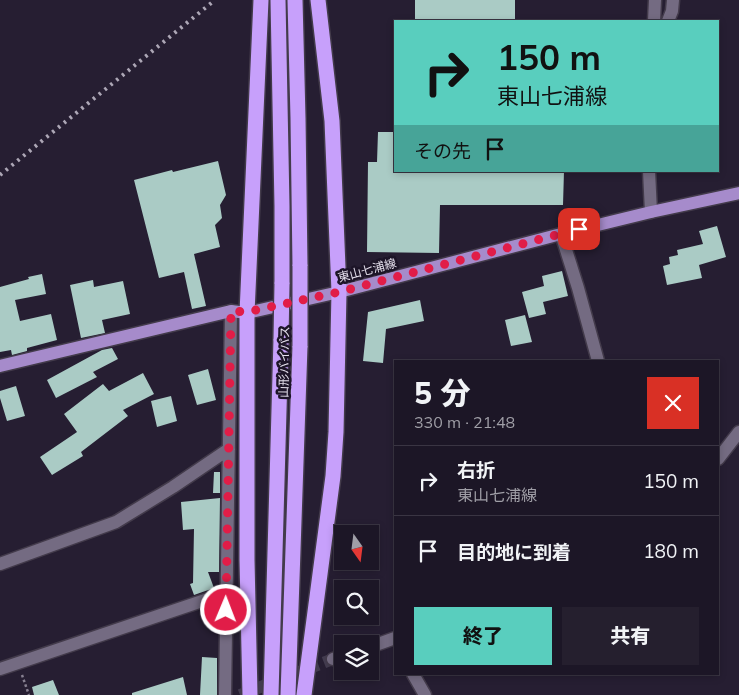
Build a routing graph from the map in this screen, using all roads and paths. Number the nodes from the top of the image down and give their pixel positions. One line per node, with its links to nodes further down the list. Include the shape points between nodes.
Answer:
1 (295, 0): 32 (highway, 山形バイパス, bridge, via 300,346)
2 (318, 0): 13 (highway, via 332,121)
3 (655, 0): 7 (street)
4 (672, 0): 8 (street)
5 (278, 1): 31 (highway, 山形バイパス, bridge, via 282,284)
6 (261, 2): 15 (highway)
7 (654, 18)
8 (668, 20)
9 (649, 172): 11 (street)
10 (739, 193): 11 (main road, 東山七浦線)
11 (651, 212): 12 (main road, 東山七浦線)
12 (561, 234): 13 (main road, 東山七浦線); 16 (street)
13 (339, 292): 15 (main road, 東山七浦線); 33 (highway, via 333,476)
14 (231, 311): 15 (main road, 東山七浦線); 17 (main road, 東山七浦線); 19 (street)
15 (247, 312): 30 (highway, via 246,560)
16 (598, 360)
17 (0, 366)
18 (739, 432): 20 (street)
19 (229, 449): 21 (street, via 116,522); 22 (street)
20 (719, 458)
21 (0, 564)
22 (226, 593): 25 (street); 29 (street)
23 (394, 640): 24 (street)
24 (379, 644)
25 (18, 663): 26 (street); 28 (path)
26 (0, 669)
27 (413, 675): 34 (street)
28 (29, 695)
29 (225, 695)
30 (250, 695)
31 (270, 695)
32 (288, 695)
33 (304, 695)
34 (425, 695)

